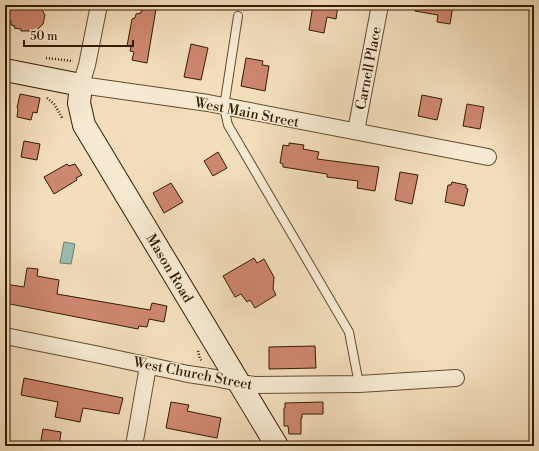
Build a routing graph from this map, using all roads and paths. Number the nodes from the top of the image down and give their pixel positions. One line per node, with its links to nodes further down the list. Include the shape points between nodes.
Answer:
1 (99, 5): 7 (street)
2 (380, 5): 9 (street, Carnell Place)
3 (238, 16): 8 (lane)
4 (39, 57): 5 (path)
5 (74, 61)
6 (5, 70): 7 (main road, West Main Street)
7 (81, 85): 8 (street, West Main Street); 14 (main road, Mason Road, via 79,103 84,125)
8 (224, 107): 9 (street, West Main Street); 15 (lane, via 228,125 349,332)
9 (356, 132): 10 (street, West Main Street)
10 (488, 157)
11 (5, 336): 12 (street, West Church Street)
12 (148, 366): 14 (street, West Church Street); 16 (street)
13 (456, 378): 15 (street, West Church Street)
14 (239, 384): 15 (street, West Church Street); 17 (main road, Mason Road)
15 (359, 384)
16 (134, 446)
17 (276, 446)

